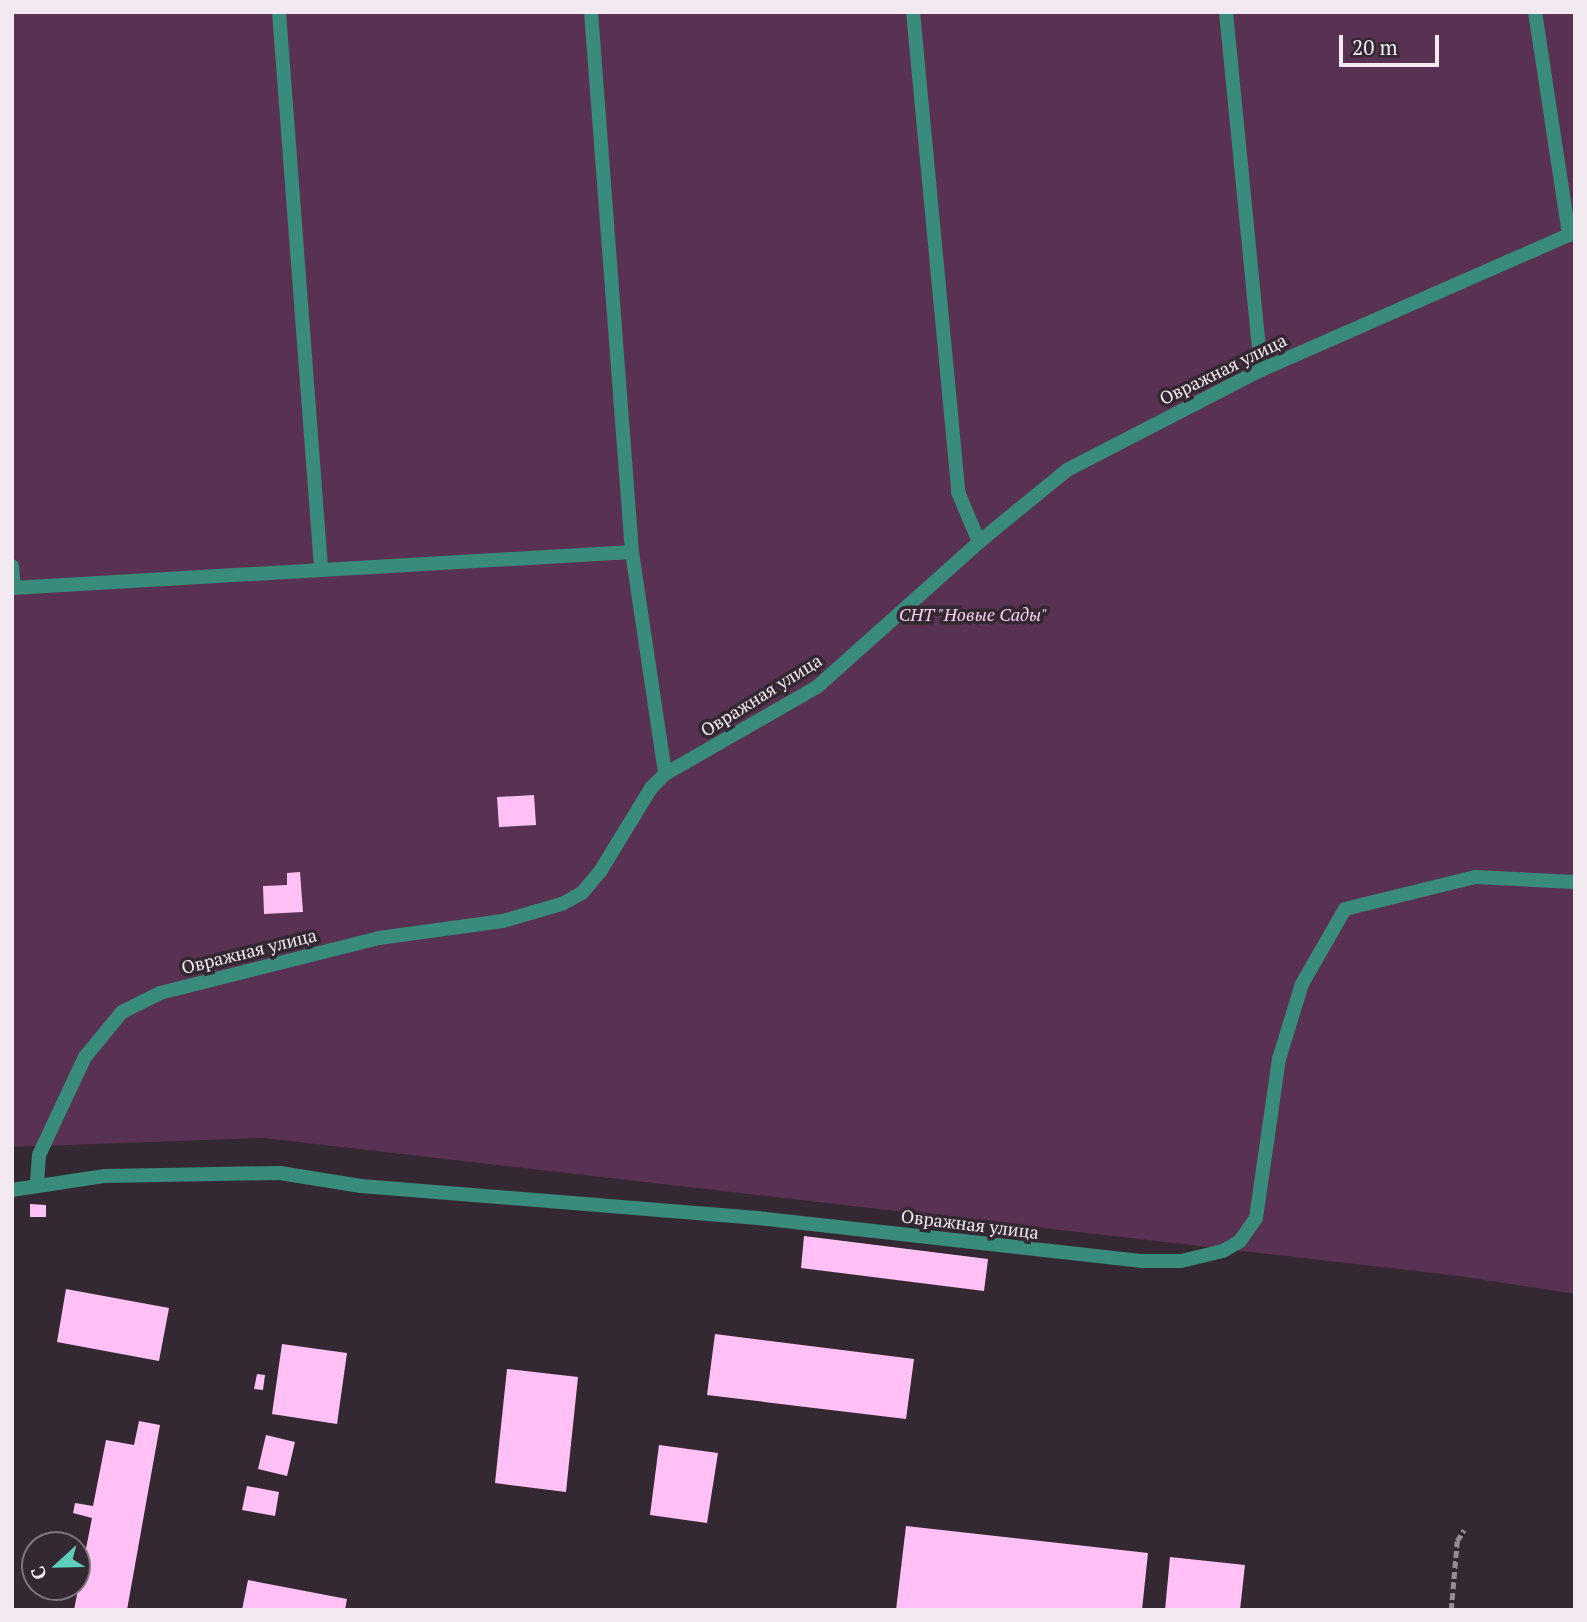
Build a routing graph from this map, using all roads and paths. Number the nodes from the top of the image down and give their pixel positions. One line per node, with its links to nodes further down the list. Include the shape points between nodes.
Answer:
1 (279, 12): 11 (street)
2 (591, 12): 9 (street)
3 (914, 12): 8 (street, via 958,492)
4 (1226, 12): 7 (street)
5 (1535, 12): 6 (street)
6 (1572, 234): 7 (street, Овражная улица)
7 (1261, 370): 8 (street, Овражная улица, via 1067,470)
8 (979, 542): 13 (street, Овражная улица, via 817,687)
9 (632, 552): 11 (street); 13 (street)
10 (12, 566): 12 (street)
11 (321, 568): 12 (street)
12 (13, 588)
13 (665, 775): 15 (street, Овражная улица, via 651,788 601,870 582,893 562,904 503,921 379,938 160,993 122,1012 85,1057 39,1155)
14 (1575, 882): 15 (street, Овражная улица, via 1475,877 1345,909 1302,984 1279,1059 1256,1217 1240,1241 1223,1251 1181,1261 1143,1261 758,1218 361,1185 280,1173 105,1176)
15 (37, 1183): 16 (street, Овражная улица)
16 (12, 1190)
17 (1464, 1530): 18 (path, via 1457,1541)
18 (1451, 1610)

